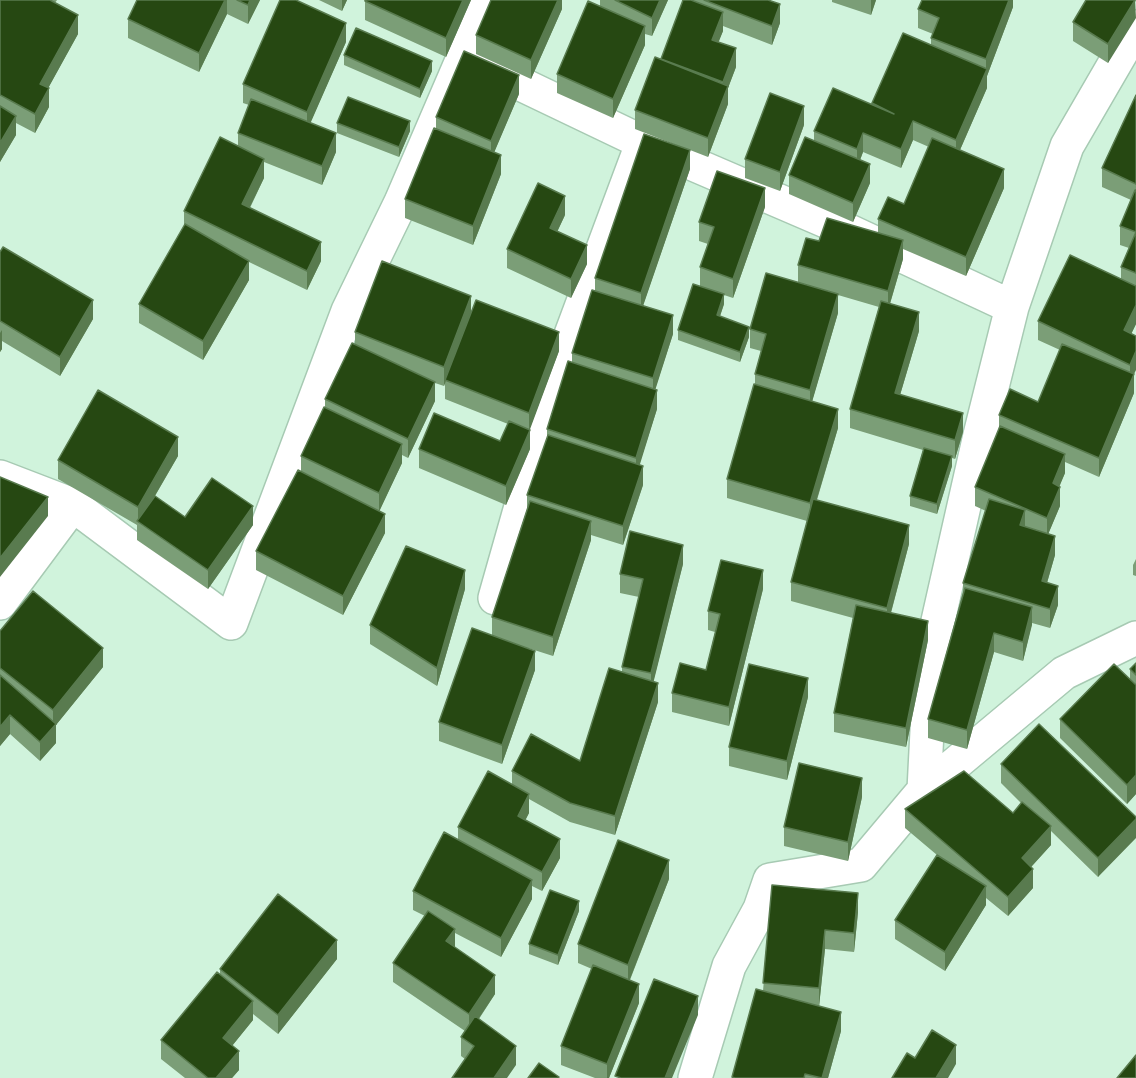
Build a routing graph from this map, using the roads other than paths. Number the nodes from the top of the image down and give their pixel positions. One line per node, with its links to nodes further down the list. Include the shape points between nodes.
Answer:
1 (488, 0): 3 (street)
2 (1136, 27): 5 (street, via 1067,146)
3 (463, 57): 4 (street); 7 (street, via 401,202 348,311 231,623)
4 (642, 142): 5 (street, via 849,231); 8 (street, via 566,348)
5 (1012, 308): 11 (street, via 931,652)
6 (0, 477): 7 (street)
7 (73, 505): 9 (street)
8 (495, 598)
9 (0, 603)
10 (1136, 638): 11 (street, via 1064,673)
11 (924, 790): 12 (street, via 861,865 770,880 760,909 729,966)
12 (695, 1078)

